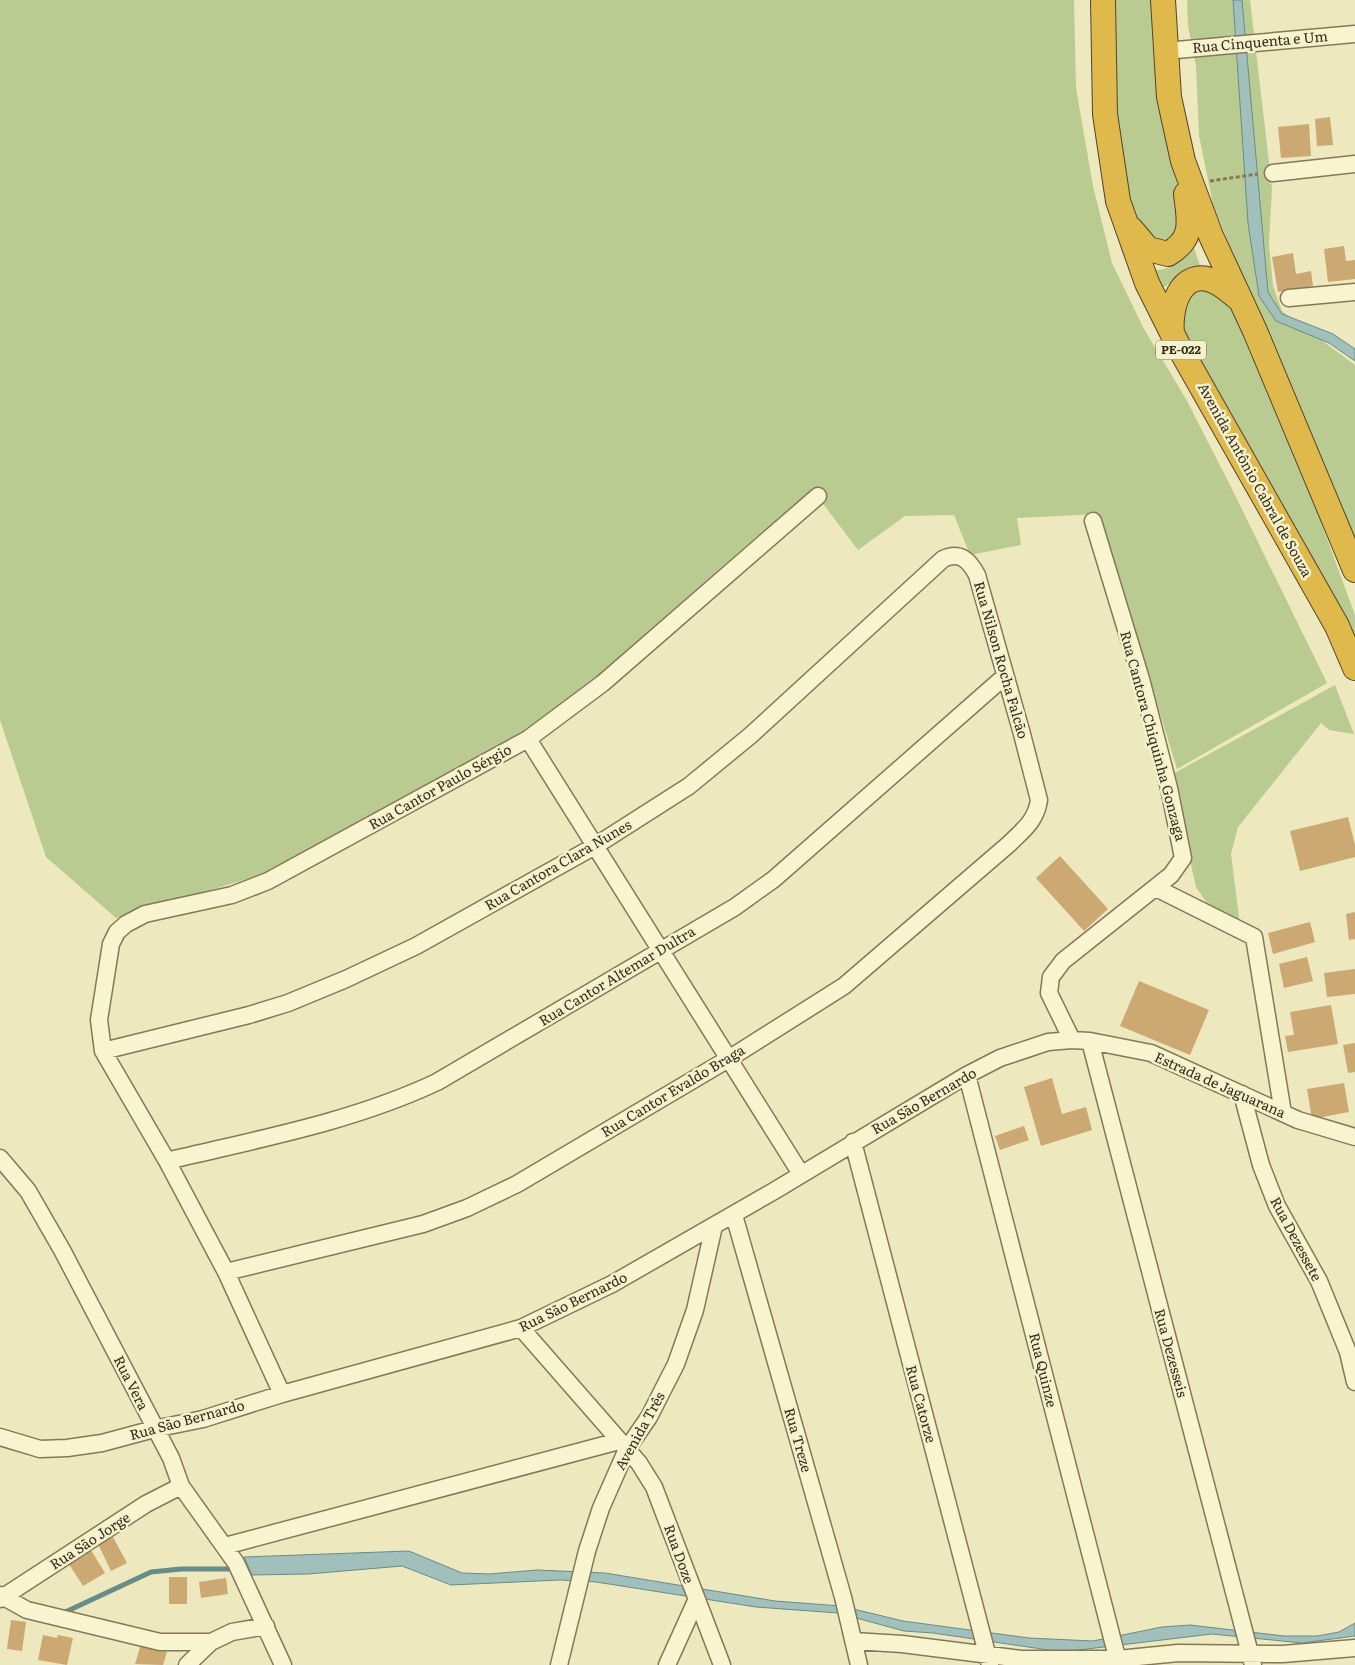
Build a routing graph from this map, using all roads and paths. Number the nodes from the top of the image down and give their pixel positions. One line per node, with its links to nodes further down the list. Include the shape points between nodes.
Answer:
1 (1103, 0): 9 (highway, Avenida Antônio Cabral de Souza / PE-022, via 1105,114 1118,201)
2 (1163, 1): 4 (highway)
3 (1355, 34): 4 (street, Rua Cinquenta e Um)
4 (1165, 51): 5 (highway, via 1169,97)
5 (1183, 161): 8 (highway); 9 (highway, via 1190,224 1178,248 1168,254 1148,249)
6 (1355, 164): 7 (street)
7 (1269, 173): 8 (path, via 1244,174)
8 (1192, 185): 12 (highway)
9 (1126, 221): 13 (highway, Avenida Antônio Cabral de Souza / PE-022, via 1147,283)
10 (1355, 292): 11 (street)
11 (1289, 298)
12 (1239, 299): 13 (highway, via 1212,281 1194,280 1185,284 1172,306); 17 (highway)
13 (1172, 334): 18 (highway, Avenida Antônio Cabral de Souza / PE-022, via 1337,626)
14 (818, 496): 20 (street, Rua Cantor Paulo Sérgio, via 603,683)
15 (1093, 521): 23 (street, Rua Cantora Chiquinha Gonzaga, via 1141,679 1183,850 1178,867)
16 (943, 559): 19 (street, Rua Nilson Rocha Falcão, via 953,554 962,557 977,575); 22 (street, Rua Cantora Clara Nunes, via 751,735 689,786)
17 (1355, 570)
18 (1355, 668)
19 (1004, 677): 21 (street, Rua Nilson Rocha Falcão); 24 (street, Rua Cantor Altemar Dultra, via 774,879 735,907)
20 (528, 739): 22 (street); 27 (street, Rua Cantor Paulo Sérgio, via 268,881 232,894 145,914 126,924 111,944 99,1020)
21 (1036, 787): 28 (street, Rua Cantor Evaldo Braga, via 1037,811 1031,822 1009,844 844,986)
22 (595, 846): 24 (street); 27 (street, Rua Cantora Clara Nunes, via 416,946 346,980 288,1003)
23 (1156, 888): 25 (street, Rua Cantora Chiquinha Gonzaga, via 1063,962 1051,977 1049,992); 31 (street, via 1254,937)
24 (661, 951): 28 (street); 37 (street, Rua Cantor Altemar Dultra, via 438,1082 404,1098 328,1122)
25 (1072, 1040): 26 (street, Estrada de Jaguarana); 29 (street, Rua São Bernardo, via 1026,1048)
26 (1090, 1042): 30 (street, Estrada de Jaguarana, via 1151,1053); 56 (street, Rua Dezesseis)
27 (103, 1051): 37 (street)
28 (730, 1058): 38 (street); 41 (street, Rua Cantor Evaldo Braga, via 517,1184 467,1208 422,1224)
29 (967, 1075): 35 (street, Rua São Bernardo); 58 (street, Rua Quinze)
30 (1242, 1094): 31 (street, Estrada de Jaguarana); 43 (street, Rua Dezessete, via 1264,1173 1277,1206 1320,1282 1348,1352)
31 (1283, 1113): 33 (street, Estrada de Jaguarana)
32 (1355, 1124): 33 (street)
33 (1336, 1130): 34 (street, Estrada de Jaguarana)
34 (1355, 1137)
35 (852, 1142): 38 (street, Rua São Bernardo); 57 (street, Rua Catorze)
36 (0, 1158): 45 (street, Rua Vera, via 28,1191 58,1242)
37 (167, 1161): 41 (street)
38 (801, 1174): 39 (street, Rua São Bernardo)
39 (734, 1215): 40 (street, Rua São Bernardo); 53 (street, Rua Treze)
40 (714, 1226): 42 (street, Rua São Bernardo, via 605,1288); 47 (street, Avenida Três, via 695,1310 676,1364 649,1417)
41 (226, 1272): 44 (street)
42 (521, 1328): 44 (street, Rua São Bernardo); 47 (street, Rua Doze)
43 (1355, 1382)
44 (282, 1394): 45 (street, Rua São Bernardo, via 203,1419)
45 (154, 1429): 46 (street, Rua São Bernardo, via 102,1443 67,1448 40,1449); 48 (street, Rua Vera)
46 (0, 1437)
47 (623, 1445): 49 (street); 51 (street, Rua Doze, via 654,1487); 61 (street, Avenida Três, via 587,1552)
48 (182, 1486): 49 (street, Rua Vera); 50 (street, Rua São Jorge, via 146,1504)
49 (225, 1546): 52 (street, Rua Vera)
50 (1, 1597): 54 (street, via 27,1610 160,1642)
51 (696, 1601): 62 (street); 63 (street, Rua Doze)
52 (266, 1626): 54 (street, via 232,1632); 60 (street, Rua Vera)
53 (854, 1641): 57 (street); 64 (street, Rua Treze)
54 (211, 1642): 59 (street)
55 (1355, 1648): 56 (street, via 1282,1654)
56 (1250, 1653): 58 (street, via 1178,1653)
57 (987, 1655): 58 (street, via 1021,1659)
58 (1117, 1658)
59 (187, 1665)
60 (282, 1665)
61 (559, 1665)
62 (667, 1665)
63 (722, 1665)
64 (859, 1665)

